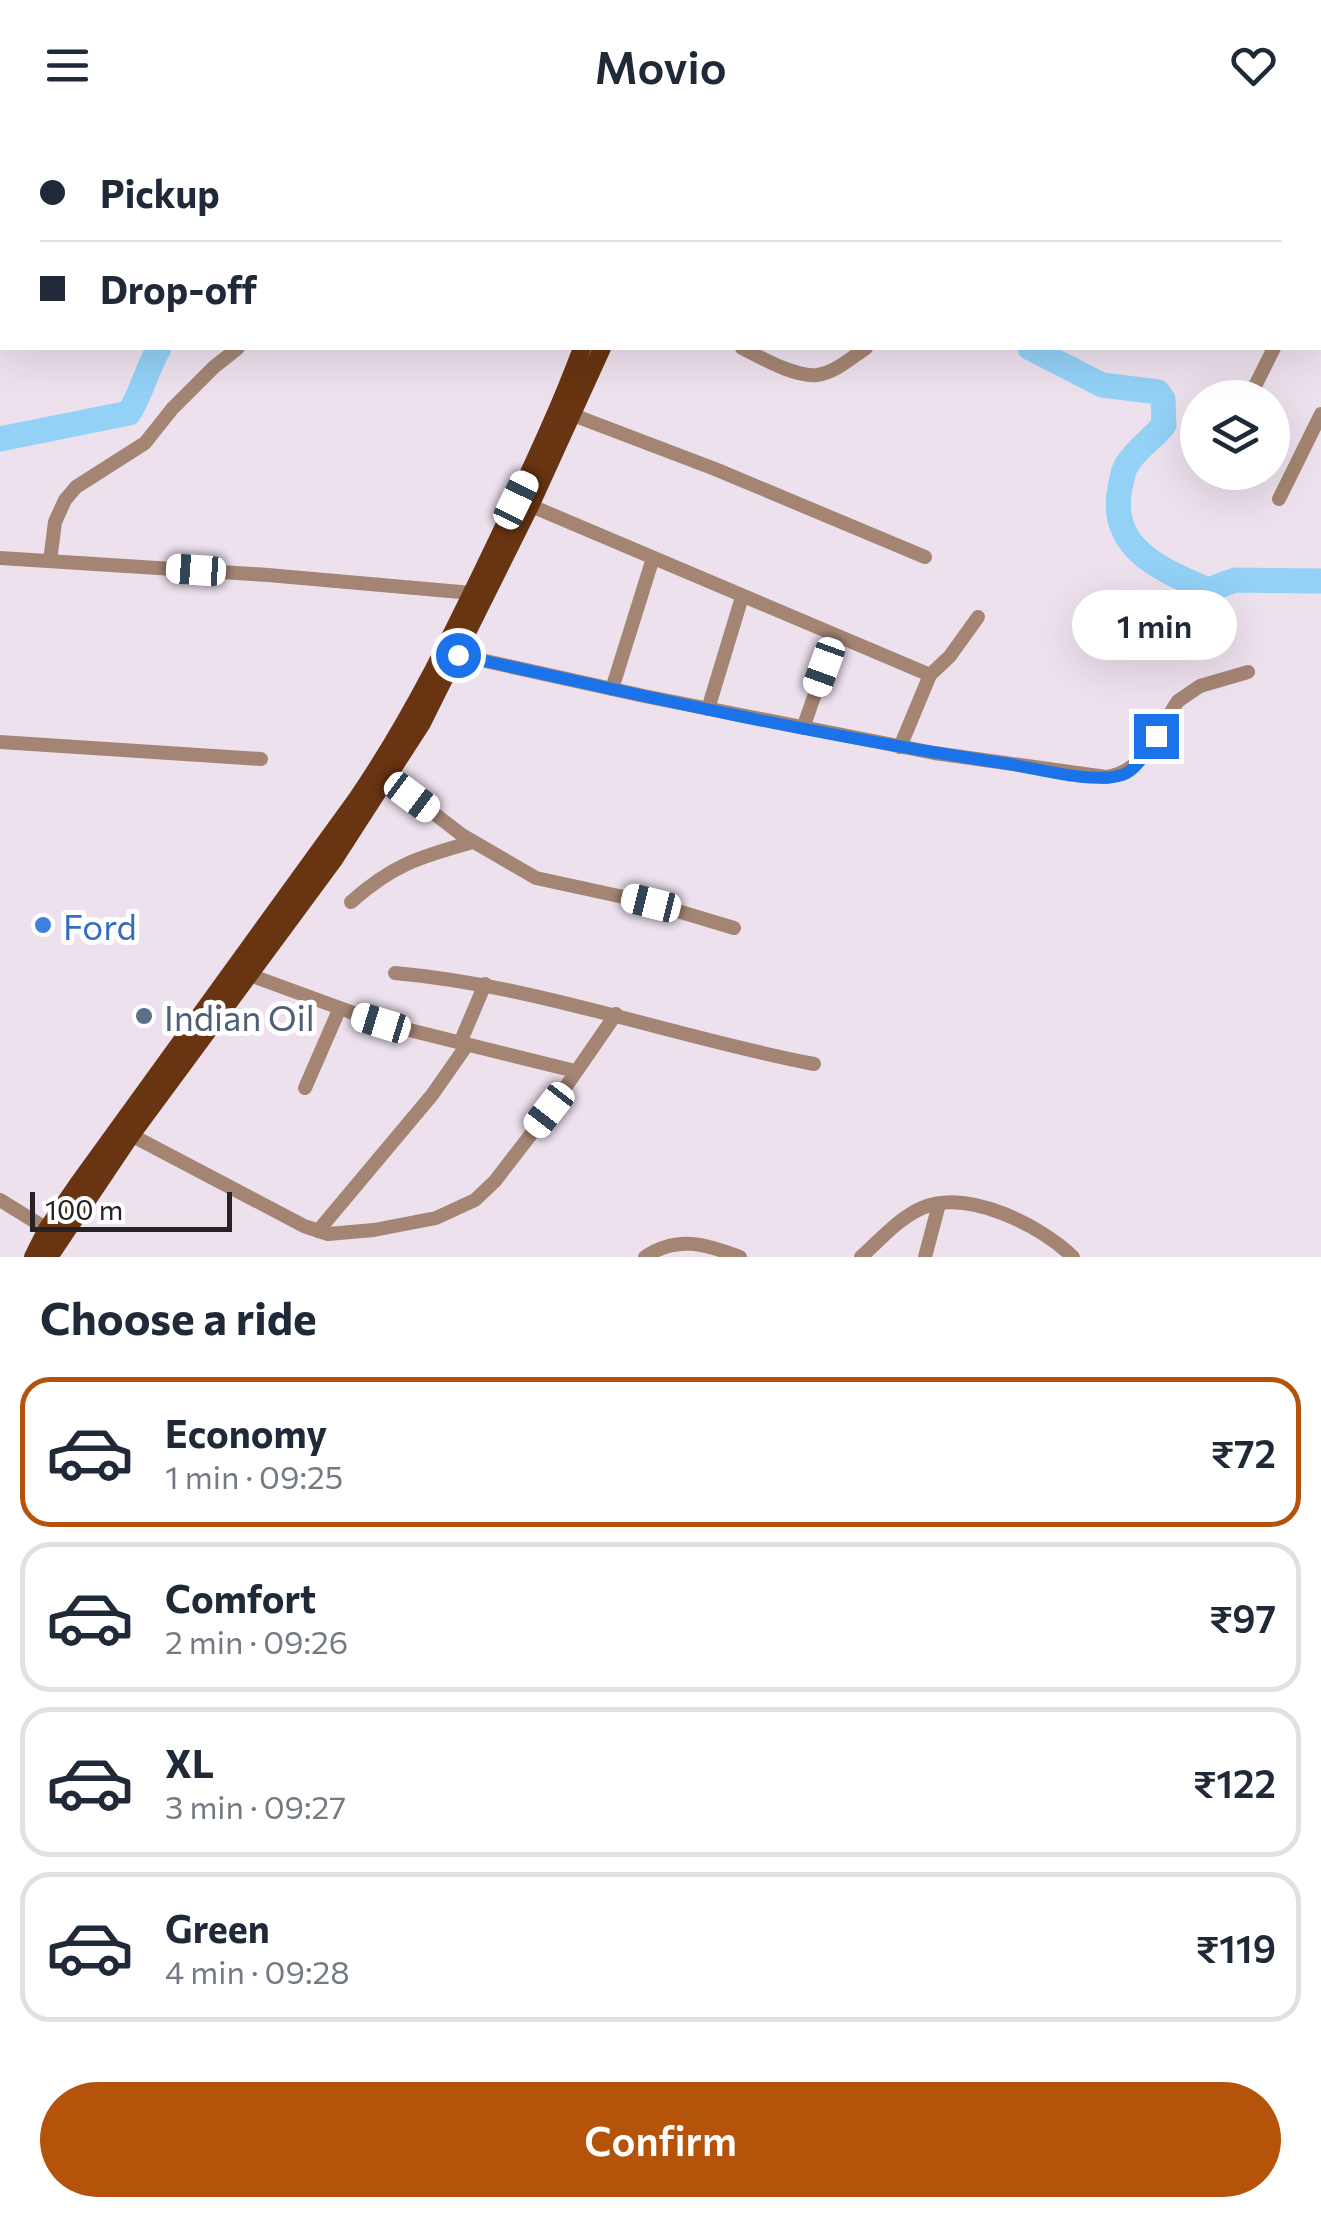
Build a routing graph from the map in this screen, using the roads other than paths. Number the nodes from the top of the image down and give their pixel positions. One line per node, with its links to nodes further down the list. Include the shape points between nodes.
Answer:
1 (235, 350): 15 (street, via 145,443 76,487 56,522)
2 (581, 350): 11 (main road)
3 (601, 350): 8 (main road)
4 (746, 350): 5 (street, via 817,375)
5 (863, 350)
6 (1273, 350): 7 (street)
7 (1258, 380)
8 (573, 414): 11 (main road); 12 (street)
9 (1321, 414): 10 (street)
10 (1279, 499)
11 (523, 503): 14 (street); 16 (main road); 20 (main road)
12 (925, 557)
13 (0, 558): 15 (street)
14 (653, 558): 17 (street); 23 (street)
15 (50, 561): 16 (street)
16 (472, 593): 20 (main road)
17 (742, 598): 19 (street); 24 (street)
18 (978, 617): 22 (street)
19 (835, 637): 22 (street); 25 (street)
20 (451, 653): 23 (street); 29 (main road, via 429,711); 33 (main road)
21 (1248, 672): 27 (street, via 1186,693 1123,775 1082,775)
22 (930, 675): 27 (street)
23 (612, 689): 24 (street)
24 (708, 709): 25 (street)
25 (803, 728): 27 (street)
26 (0, 742): 28 (street)
27 (900, 747)
28 (262, 759)
29 (388, 778): 30 (street); 33 (main road, via 333,861)
30 (474, 842): 31 (street, via 396,867); 32 (street, via 536,878)
31 (352, 902)
32 (734, 928)
33 (242, 971): 36 (street); 42 (main road)
34 (394, 973): 35 (street)
35 (485, 984): 37 (street); 38 (street)
36 (339, 1010): 38 (street); 41 (street)
37 (616, 1014): 39 (street); 40 (street)
38 (463, 1044): 40 (street); 47 (street, via 421,1110)
39 (814, 1064)
40 (575, 1071): 47 (street, via 474,1200 436,1218 346,1234)
41 (304, 1088)
42 (152, 1094): 43 (main road); 46 (main road)
43 (131, 1135): 47 (street); 49 (main road)
44 (0, 1200): 46 (street)
45 (939, 1204): 52 (street, via 906,1218); 53 (street); 54 (street, via 1012,1217)
46 (47, 1229): 48 (main road)
47 (318, 1231)
48 (33, 1257)
49 (50, 1257)
50 (645, 1257): 51 (street, via 692,1242)
51 (740, 1257)
52 (861, 1257)
53 (925, 1257)
54 (1073, 1257)

